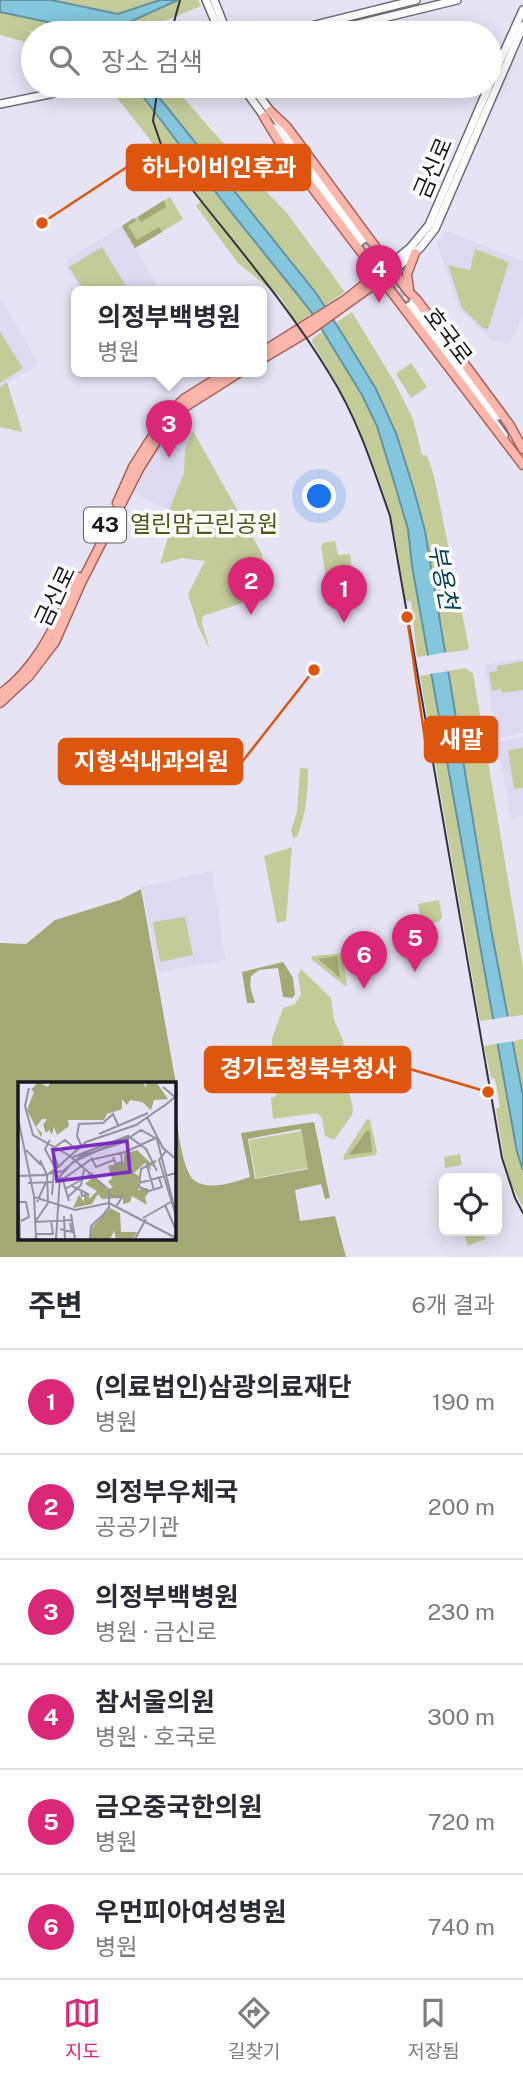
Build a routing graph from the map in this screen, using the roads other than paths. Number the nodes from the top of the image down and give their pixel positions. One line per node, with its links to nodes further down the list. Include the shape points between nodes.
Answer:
1 (416, 0): 7 (street)
2 (457, 0): 8 (street)
3 (209, 1): 5 (street); 6 (street)
4 (523, 10): 10 (street, 금신로)
5 (216, 21)
6 (220, 21)
7 (331, 21)
8 (371, 21)
9 (523, 26): 11 (street, 금신로)
10 (502, 56)
11 (502, 75)
12 (30, 98): 17 (street)
13 (253, 98): 18 (street, 호국로)
14 (259, 98): 18 (street, 호국로)
15 (483, 98): 21 (street, 금신로, via 429,225)
16 (492, 98): 20 (street, 금신로, via 436,227)
17 (0, 104)
18 (267, 114): 19 (main road, 호국로, via 286,153); 19 (main road, 호국로, via 287,127)
19 (362, 240): 21 (main road, 호국로); 22 (main road, 호국로)
20 (415, 253): 21 (street, 금신로); 25 (main road, via 406,281)
21 (391, 268): 22 (main road, 금신로); 25 (main road, 호국로)
22 (380, 276): 23 (main road, 호국로); 24 (main road, 금신로)
23 (397, 300): 24 (main road, via 377,290); 25 (main road, 호국로)
24 (349, 301): 26 (main road, 금신로)
25 (411, 302): 31 (main road, 호국로, via 498,433); 31 (main road, 호국로, via 509,424)
26 (308, 328): 27 (main road); 28 (main road)
27 (267, 349)
28 (267, 356)
29 (219, 377): 34 (main road, 금신로 / 43, via 184,399 154,431 48,638 14,684)
30 (232, 377): 35 (main road, 금신로 / 43, via 169,421 138,469 55,642 34,671)
31 (509, 437): 32 (main road, 호국로); 33 (main road, 호국로)
32 (523, 449)
33 (523, 465)
34 (0, 694)
35 (0, 703)

